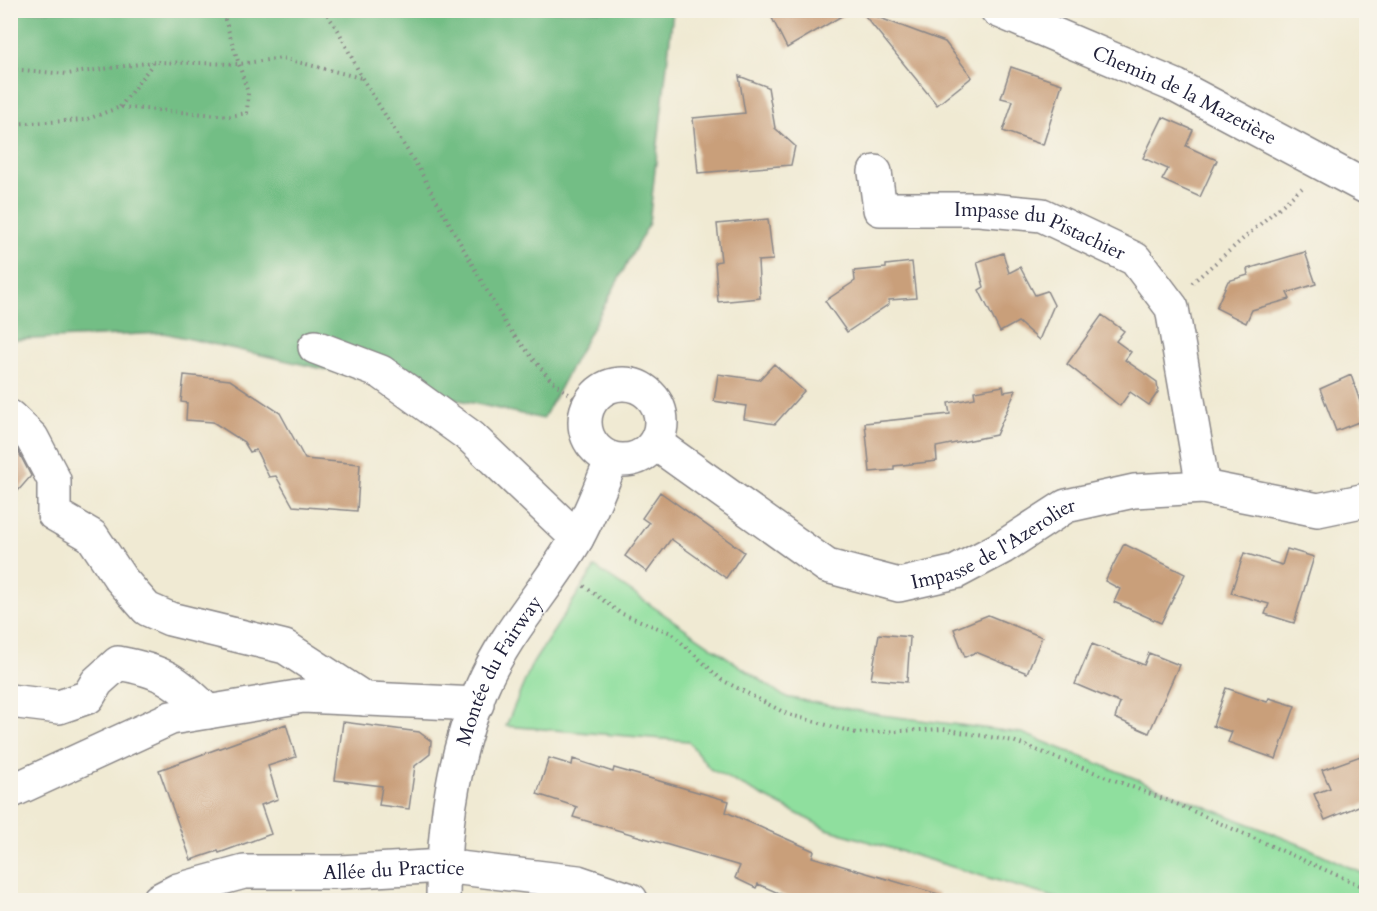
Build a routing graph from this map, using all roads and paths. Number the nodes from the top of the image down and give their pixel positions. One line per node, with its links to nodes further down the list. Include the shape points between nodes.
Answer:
1 (222, 10): 5 (path)
2 (324, 10): 7 (path)
3 (997, 10): 10 (street, Chemin de la Mazetière, via 1176,86)
4 (154, 62): 5 (path); 6 (path, via 67,75); 8 (path)
5 (239, 64): 7 (path, via 282,58); 8 (path, via 248,93 247,113 230,116)
6 (10, 69)
7 (362, 78): 15 (path, via 419,169 506,325 549,378)
8 (120, 107): 9 (path, via 85,120)
9 (10, 124)
10 (1327, 166): 12 (street, Chemin de la Mazetière); 13 (path)
11 (875, 172): 13 (street, Impasse du Pistachier, via 880,209 979,209 1042,215 1135,259)
12 (1366, 187)
13 (1168, 302): 19 (street, Impasse du Pistachier)
14 (315, 347): 21 (street, via 381,372 471,437)
15 (587, 409): 17 (street, via 593,398 609,387 628,384 640,388 651,396 661,419); 18 (street, via 585,427 591,445)
16 (10, 417): 23 (street, via 33,438 54,480 54,514 92,536 147,609 170,619 285,647)
17 (655, 443): 18 (street, via 637,458); 19 (street, Impasse de l'Azerolier, via 827,566 899,585 956,572 1066,506 1134,491)
18 (612, 459): 21 (street, Montée du Fairway)
19 (1203, 487): 20 (street, Impasse de l'Azerolier, via 1318,510)
20 (1366, 500)
21 (577, 538): 22 (street, Montée du Fairway)
22 (557, 566): 25 (street, Montée du Fairway, via 515,625); 29 (path, via 620,613 671,633 722,680 787,714 856,733 943,729 1013,741 1179,805)
23 (365, 699): 25 (street); 26 (street, via 303,696)
24 (10, 701): 26 (street, via 59,707 88,697 118,663 148,669 178,683)
25 (477, 704): 28 (street, Montée du Fairway, via 455,772)
26 (208, 712): 27 (street, via 171,718)
27 (10, 792)
28 (443, 866): 30 (street, Allée du Practice, via 244,872 178,890); 31 (street, Montée du Fairway); 32 (street, Allée du Practice, via 578,882)
29 (1366, 888)
30 (159, 900)
31 (443, 900)
32 (631, 900)

